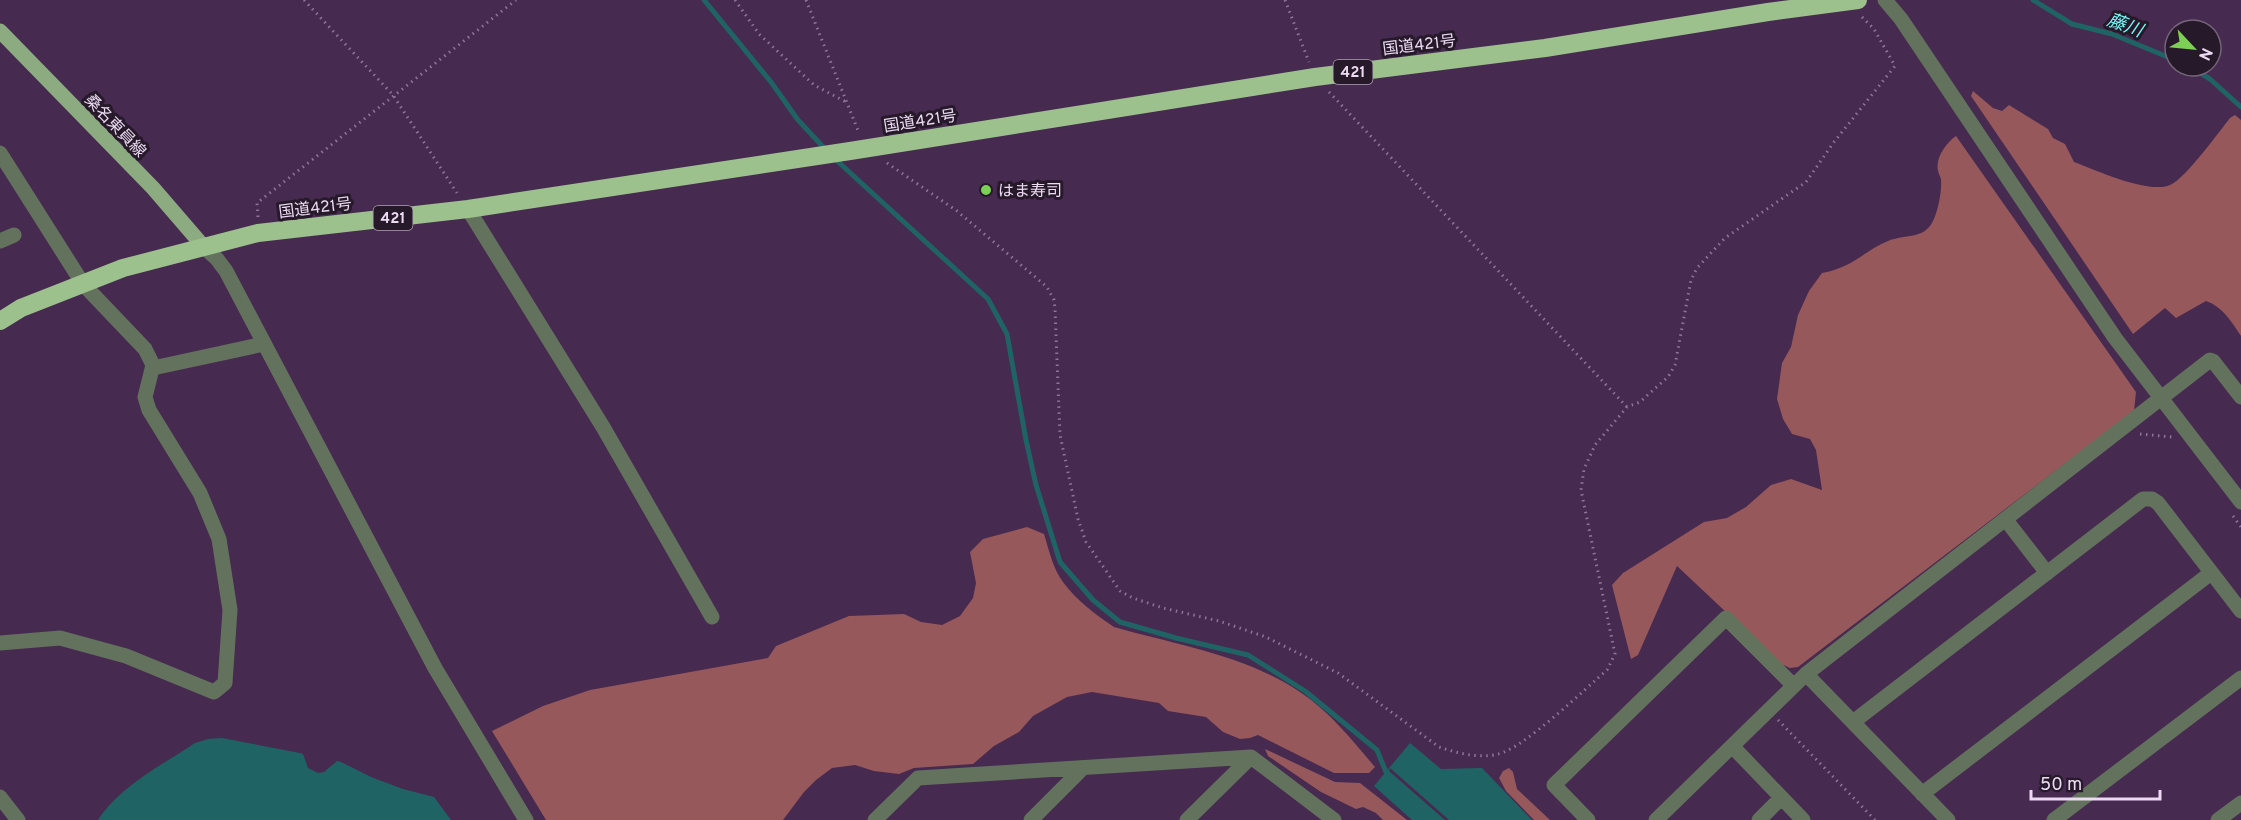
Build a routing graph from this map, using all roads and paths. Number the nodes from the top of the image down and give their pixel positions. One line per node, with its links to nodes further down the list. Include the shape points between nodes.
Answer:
1 (304, 0): 10 (path)
2 (516, 0): 10 (path)
3 (735, 0): 11 (path, via 759,34 814,85)
4 (806, 0): 11 (path)
5 (1285, 0): 9 (path)
6 (1885, 0): 22 (street, via 2115,338)
7 (1849, 1): 9 (highway, 国道421号 / 421, via 1545,48); 23 (path, via 1874,29 1895,66 1806,182 1725,238 1697,268 1691,280 1675,365 1640,402)
8 (0, 31): 16 (main road, 桑名東員線, via 153,188)
9 (1315, 77): 12 (highway, 国道421号 / 421); 23 (path)
10 (393, 95): 14 (path); 15 (path, via 257,203)
11 (848, 103): 12 (path)
12 (857, 150): 14 (highway, 国道421号 / 421); 23 (path, via 957,211 1047,287 1055,309 1060,435 1077,519 1086,542 1120,591 1163,608 1266,637 1338,673 1439,747 1484,756 1501,754 1523,741 1613,661 1615,654 1581,490 1584,469 1595,445)
13 (0, 153): 17 (street)
14 (468, 209): 15 (highway, 国道421号 / 421); 32 (street, via 603,427)
15 (258, 233): 16 (highway, 国道421号 / 421)
16 (203, 246): 17 (highway, 国道421号 / 421); 19 (street, via 226,271)
17 (82, 284): 18 (highway, 国道421号 / 421); 20 (street, via 145,350)
18 (1, 318)
19 (264, 344): 20 (street); 47 (street, via 429,658)
20 (153, 368): 33 (street, via 144,397 149,410 200,493 219,539 230,610 225,683 214,692 126,656 60,638)
21 (2239, 391): 22 (street, via 2210,360)
22 (2161, 399): 26 (street); 27 (street)
23 (1627, 407)
24 (2136, 433): 25 (path)
25 (2172, 437)
26 (2234, 506): 28 (path)
27 (2006, 520): 29 (street); 34 (street)
28 (2241, 527)
29 (2047, 573): 30 (street, via 2147,498 2158,504); 38 (street)
30 (2211, 573): 31 (street); 42 (street)
31 (2241, 611)
32 (712, 617)
33 (0, 643)
34 (1806, 674): 36 (street); 38 (street)
35 (2241, 678): 58 (street)
36 (1793, 685): 39 (street); 52 (street, via 1726,618 1554,785)
37 (1778, 720): 56 (path)
38 (1853, 722): 42 (street)
39 (1731, 746): 44 (street); 53 (street)
40 (1251, 757): 41 (street); 50 (street); 51 (street)
41 (1083, 768): 48 (street, via 918,778); 49 (street)
42 (1922, 794): 57 (street)
43 (0, 797): 46 (street)
44 (1781, 798): 54 (street); 55 (street)
45 (2241, 803): 59 (street)
46 (18, 820)
47 (525, 820)
48 (875, 820)
49 (1031, 820)
50 (1187, 820)
51 (1334, 820)
52 (1588, 820)
53 (1656, 820)
54 (1759, 820)
55 (1803, 820)
56 (1875, 820)
57 (1948, 820)
58 (2054, 820)
59 (2218, 820)

